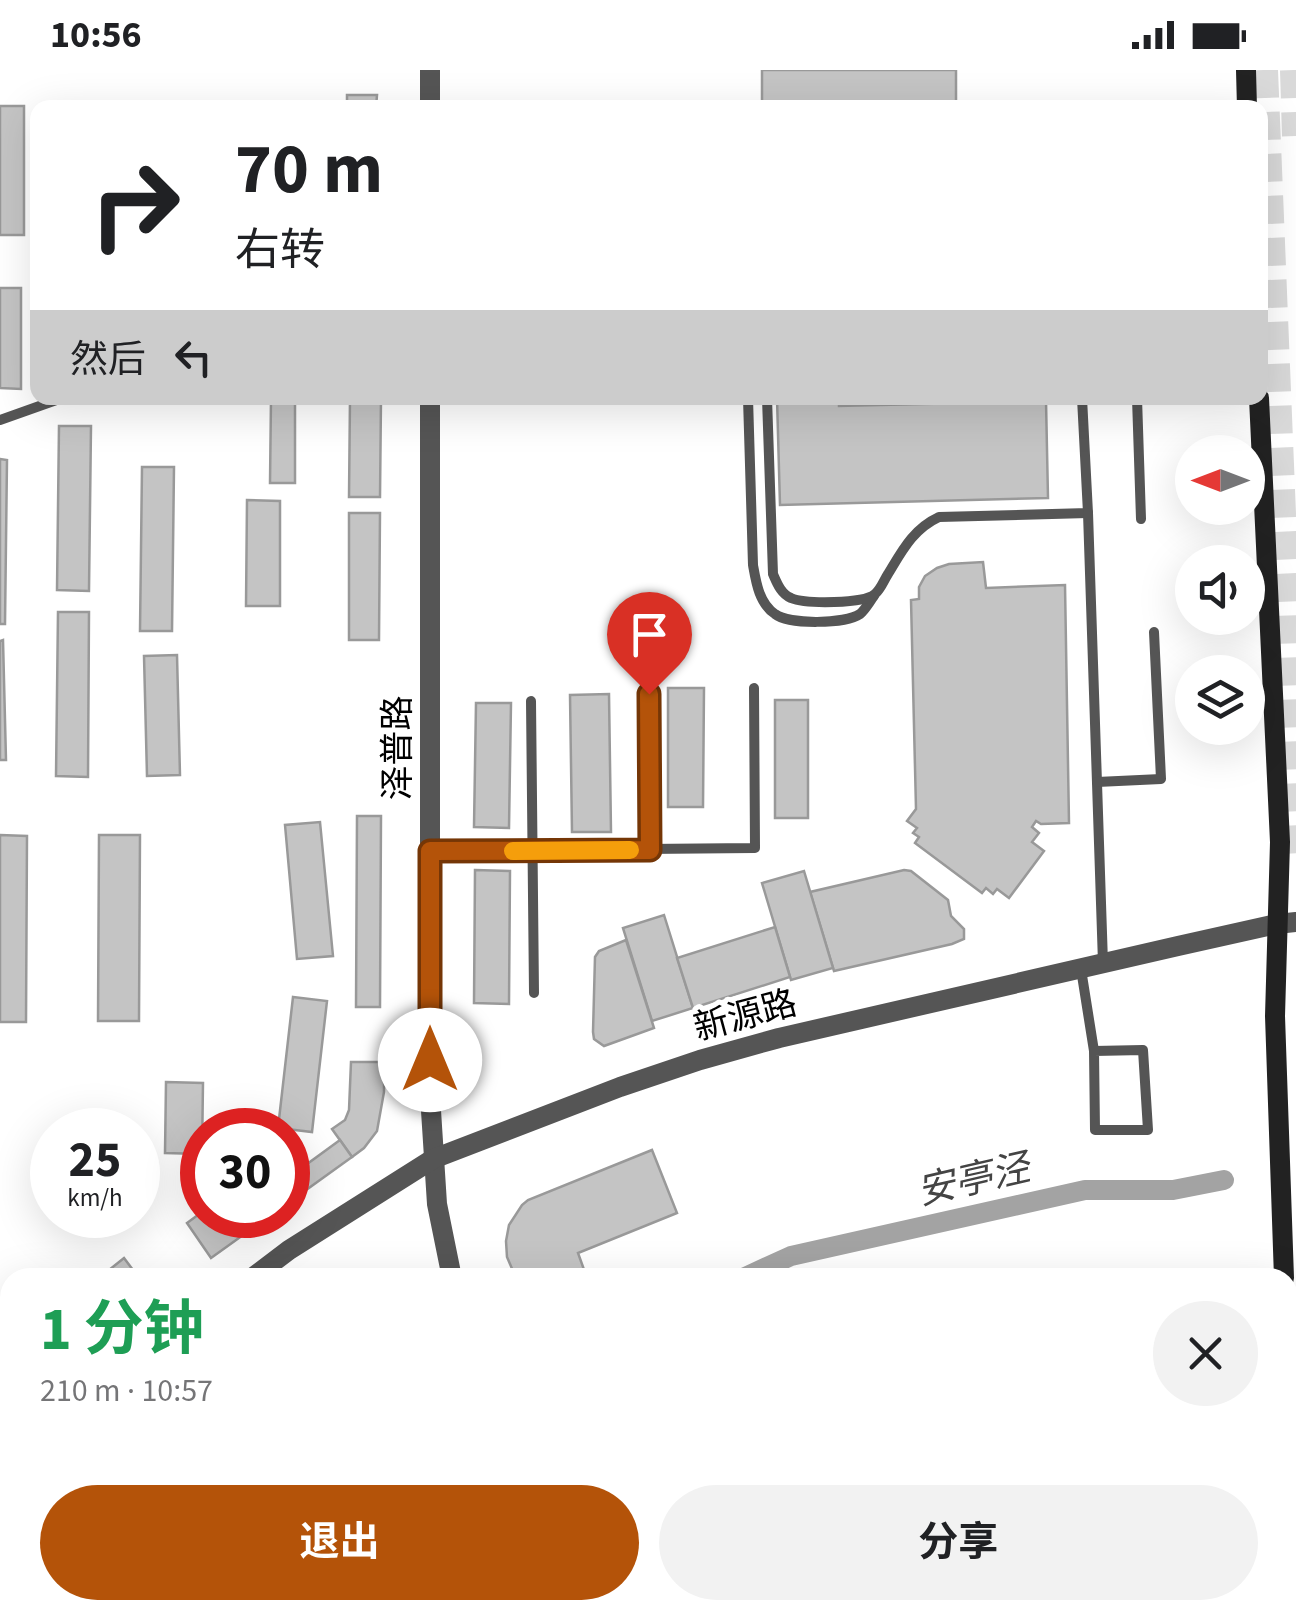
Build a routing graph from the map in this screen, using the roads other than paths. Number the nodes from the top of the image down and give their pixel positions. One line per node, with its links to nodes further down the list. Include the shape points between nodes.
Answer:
1 (430, 70): 3 (street)
2 (1246, 70): 4 (main road)
3 (430, 100)
4 (1247, 100)
5 (42, 405): 12 (lane)
6 (430, 405): 23 (street, 泽普路)
7 (748, 405): 15 (lane, via 753,565 764,602 792,621 832,621 860,614)
8 (767, 405): 15 (lane, via 772,562 780,590 802,601)
9 (1082, 405): 13 (lane)
10 (1137, 405): 14 (lane)
11 (1258, 405): 24 (main road)
12 (0, 420)
13 (1088, 513): 15 (lane, via 939,517 909,540); 20 (lane)
14 (1141, 519)
15 (876, 593)
16 (1154, 632): 20 (lane, via 1160,779)
17 (754, 688): 22 (lane, via 755,848)
18 (649, 694): 22 (lane)
19 (531, 701): 21 (lane)
20 (1097, 782): 25 (lane)
21 (533, 850): 22 (lane); 23 (lane); 27 (lane)
22 (650, 850)
23 (430, 851): 29 (street, 泽普路)
24 (1286, 923): 25 (street, 新源路); 32 (main road, via 1274,1016)
25 (1103, 963): 26 (street, 新源路)
26 (1081, 968): 28 (lane); 29 (street, 新源路, via 700,1060)
27 (534, 993)
28 (1094, 1051): 28 (lane, via 1096,1130 1148,1130 1143,1050)
29 (433, 1158): 30 (street, 新源路); 31 (street, 泽普路)
30 (266, 1268)
31 (450, 1268)
32 (1284, 1268)

